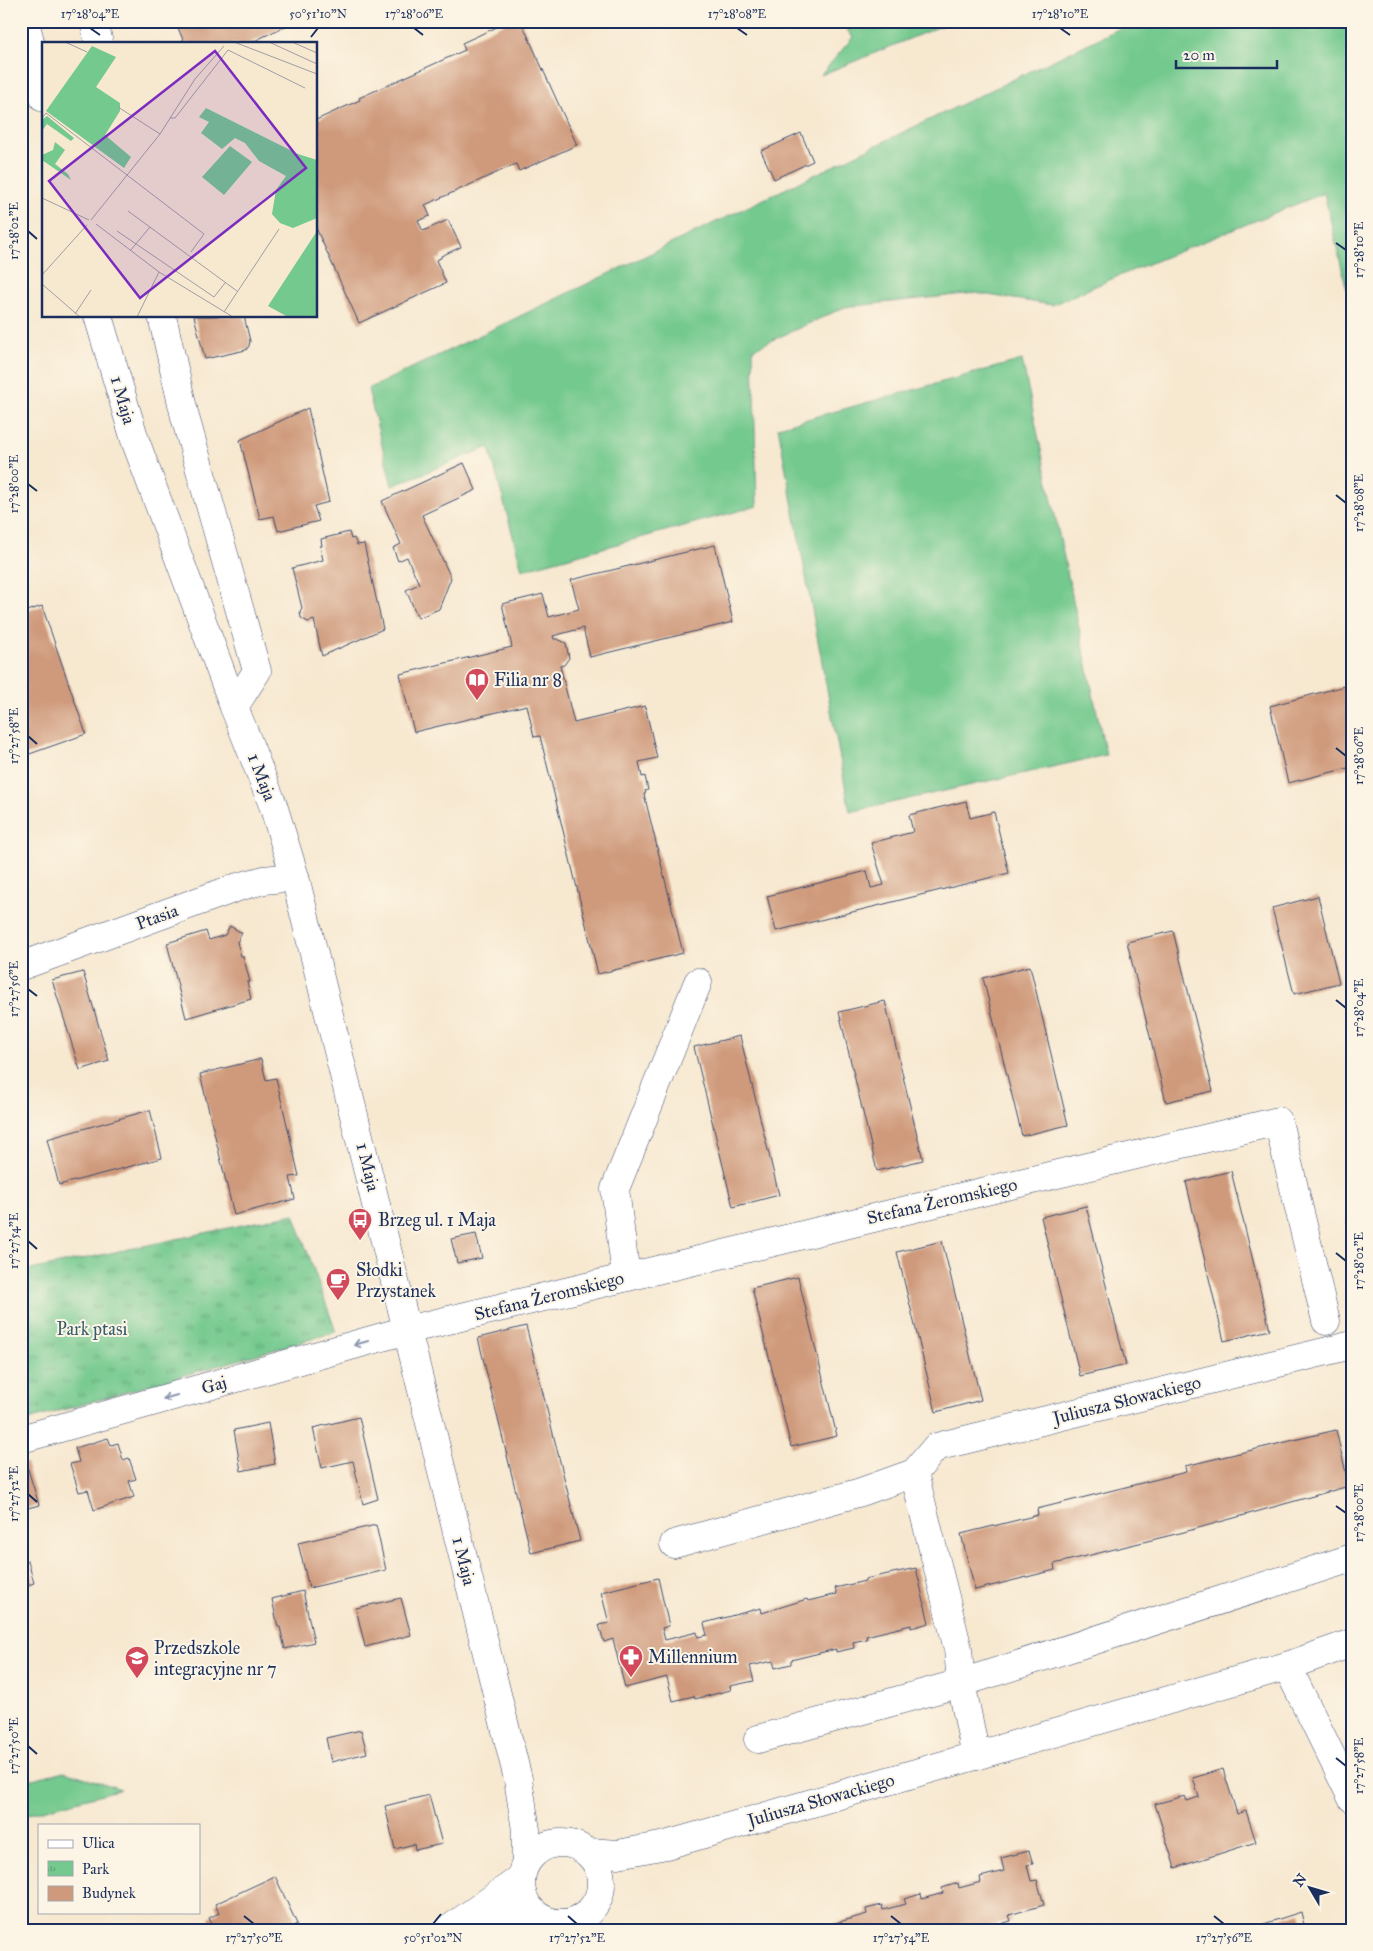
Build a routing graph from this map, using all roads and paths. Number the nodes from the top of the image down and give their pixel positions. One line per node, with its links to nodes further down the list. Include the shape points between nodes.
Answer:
1 (25, 21): 4 (street)
2 (94, 21): 3 (street)
3 (99, 42)
4 (42, 90)
5 (99, 318): 7 (street, 1 Maja, via 135,440)
6 (162, 318): 7 (street, via 185,418 257,671)
7 (234, 707): 8 (street, 1 Maja, via 273,805)
8 (295, 877): 9 (street, Ptasia, via 238,887); 13 (street, 1 Maja)
9 (21, 966)
10 (698, 982): 11 (street, via 615,1188)
11 (626, 1277): 12 (street, Stefana Żeromskiego, via 1278,1121); 13 (street, Stefana Żeromskiego)
12 (1326, 1322)
13 (407, 1330): 15 (street, Gaj, one-way to 15); 24 (street, 1 Maja)
14 (1352, 1345): 16 (street, Juliusza Słowackiego, via 936,1447)
15 (21, 1439)
16 (914, 1473): 17 (street, via 860,1492); 21 (street, via 958,1649)
17 (674, 1544)
18 (1352, 1558): 21 (street)
19 (1352, 1643): 20 (street, Juliusza Słowackiego)
20 (1287, 1666): 23 (street, Juliusza Słowackiego); 25 (street)
21 (961, 1682): 22 (street); 23 (street)
22 (758, 1739)
23 (976, 1756): 26 (street, Juliusza Słowackiego)
24 (518, 1779): 27 (street, 1 Maja, via 548,1830); 28 (street, 1 Maja, via 526,1830)
25 (1352, 1798)
26 (666, 1845): 27 (street, Juliusza Słowackiego, via 618,1854); 29 (street, Juliusza Słowackiego, via 623,1869)
27 (578, 1847): 28 (street, via 556,1842 546,1845 538,1850); 29 (street, via 595,1861)
28 (523, 1871): 30 (street, via 523,1897); 32 (street)
29 (601, 1888): 31 (street, via 590,1911)
30 (539, 1920): 31 (street); 33 (street, via 492,1918)
31 (573, 1925)
32 (448, 1930)
33 (454, 1930)

